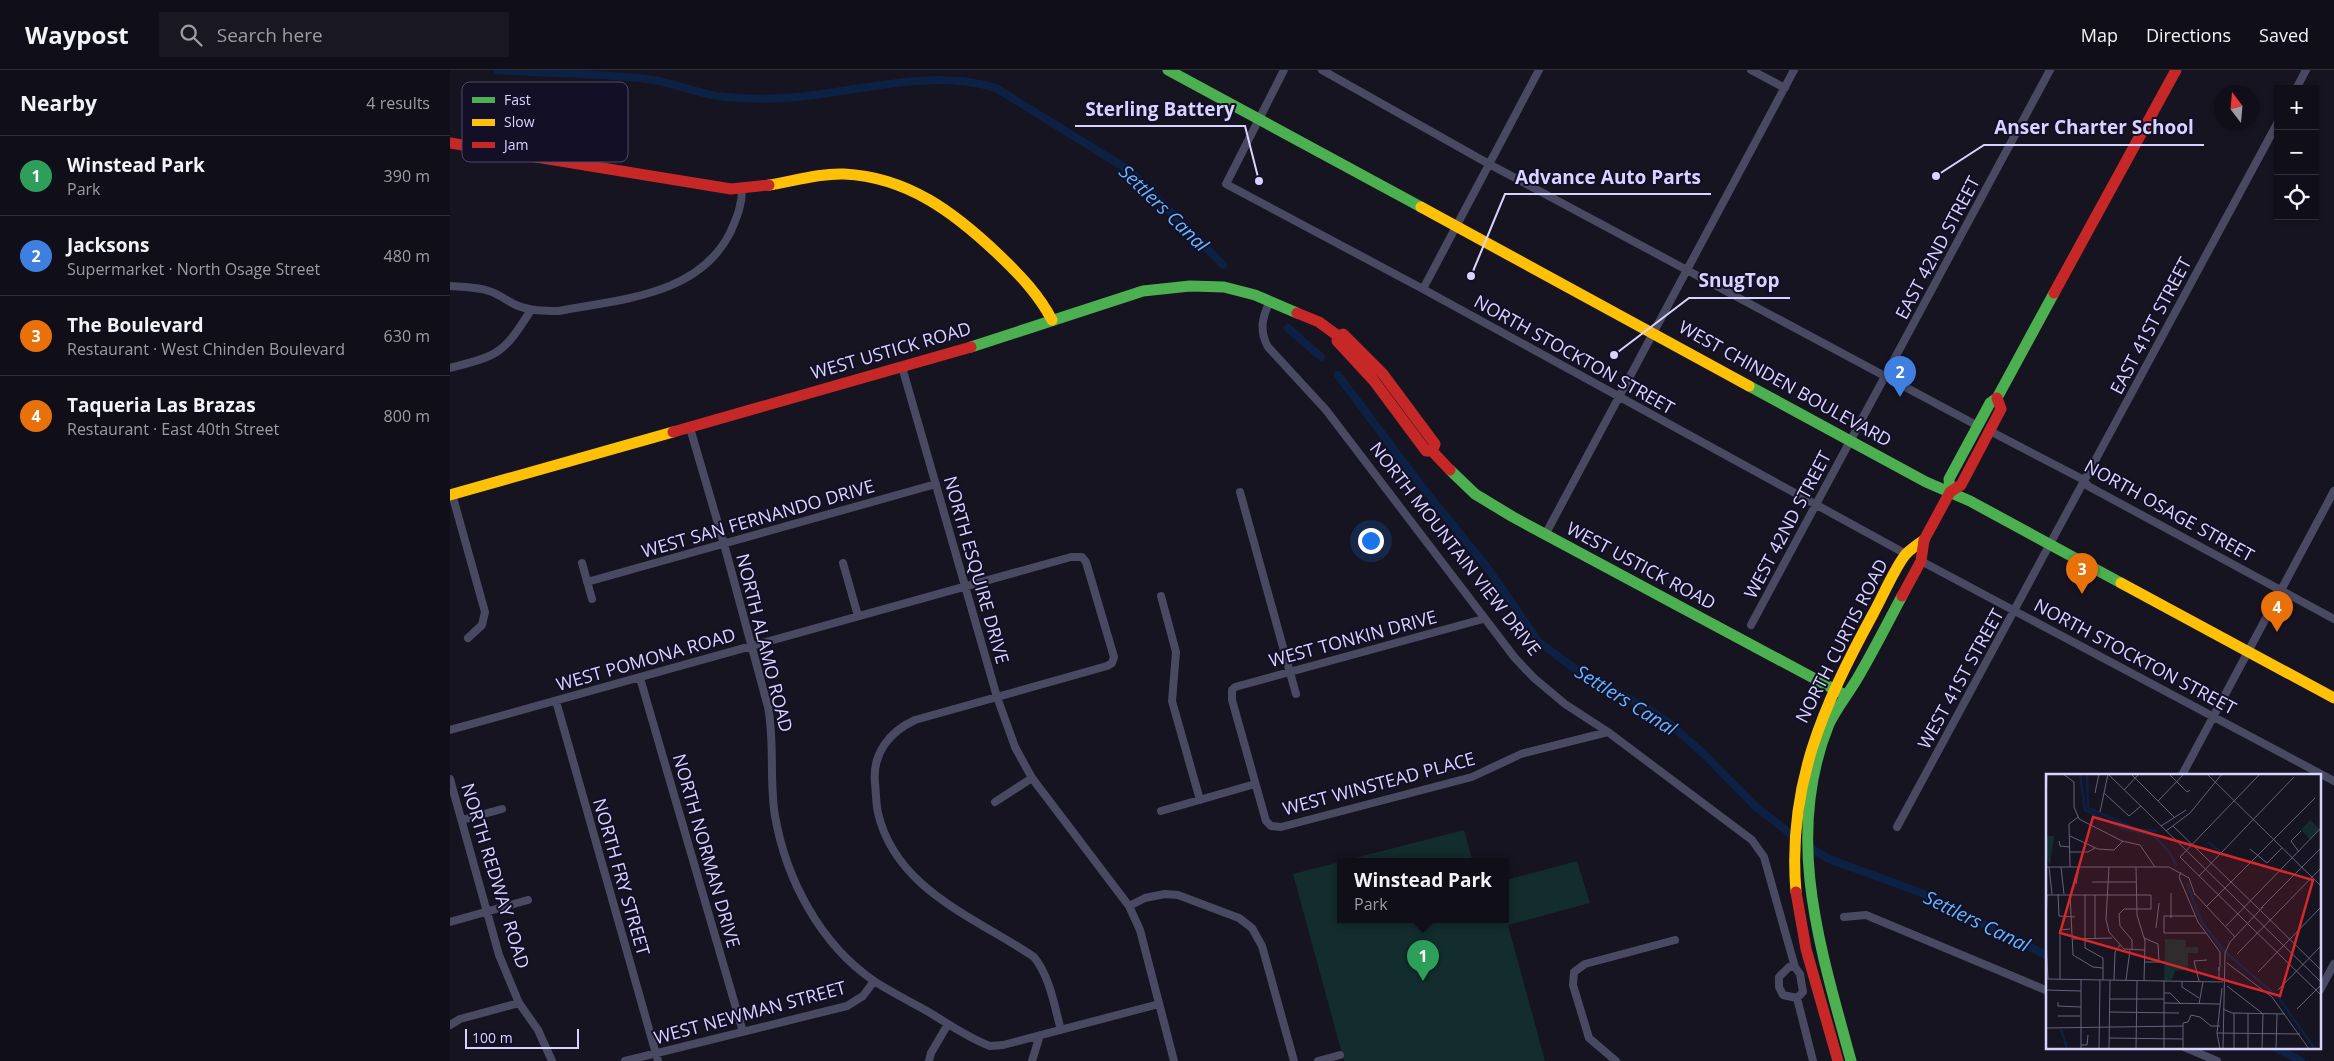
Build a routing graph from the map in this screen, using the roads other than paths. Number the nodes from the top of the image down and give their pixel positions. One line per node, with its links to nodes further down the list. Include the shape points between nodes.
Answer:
1 (1168, 70): 12 (main road, WEST CHINDEN BOULEVARD)
2 (1284, 70): 12 (street)
3 (1322, 70): 15 (street)
4 (1539, 70): 15 (street)
5 (1751, 70): 11 (street)
6 (1794, 70): 11 (street)
7 (2050, 70): 27 (street, EAST 42ND STREET)
8 (2176, 70): 29 (main road)
9 (2306, 70): 10 (street)
10 (2298, 85)
11 (1785, 88): 18 (street)
12 (1259, 118): 17 (main road, WEST CHINDEN BOULEVARD); 20 (street, NORTH STOCKTON STREET, via 1226,184)
13 (2274, 129): 34 (street, EAST 41ST STREET)
14 (562, 162): 16 (main road)
15 (1490, 164): 17 (street); 18 (street)
16 (742, 189): 22 (street, via 740,213 725,241 690,277 665,289 635,296 559,311); 23 (main road, via 841,174 910,189 933,199 965,222 1034,289)
17 (1456, 225): 20 (street); 24 (main road, WEST CHINDEN BOULEVARD)
18 (1686, 270): 24 (street); 27 (street)
19 (450, 286): 22 (street, via 486,290)
20 (1422, 289): 28 (street, NORTH STOCKTON STREET)
21 (1270, 301): 23 (main road, WEST USTICK ROAD, via 1224,287 1164,288); 41 (main road, WEST USTICK ROAD, via 1319,322 1338,336 1337,341 1374,381 1426,451 1432,451 1475,494); 56 (street, NORTH MOUNTAIN VIEW DRIVE, via 1262,325 1268,348 1326,410)
22 (531, 310): 26 (street, via 503,349 486,359)
23 (1052, 320): 25 (main road, WEST USTICK ROAD)
24 (1653, 332): 28 (street); 33 (main road, WEST CHINDEN BOULEVARD)
25 (902, 367): 31 (main road, WEST USTICK ROAD); 35 (street, NORTH ESQUIRE DRIVE)
26 (450, 368)
27 (1885, 377): 30 (street); 33 (street, EAST 42ND STREET)
28 (1618, 396): 40 (street, NORTH STOCKTON STREET); 41 (street)
29 (1997, 398): 30 (main road); 32 (main road, via 2001,409)
30 (1978, 426): 38 (main road, via 1949,479)
31 (690, 428): 39 (main road, WEST USTICK ROAD); 43 (street, NORTH ALAMO ROAD)
32 (1990, 431): 34 (street, NORTH OSAGE STREET); 38 (main road, via 1961,485)
33 (1851, 440): 38 (main road, WEST CHINDEN BOULEVARD); 40 (street, WEST 42ND STREET)
34 (2084, 480): 44 (street, EAST 41ST STREET); 51 (street, NORTH OSAGE STREET, via 2088,486)
35 (936, 484): 43 (street, WEST SAN FERNANDO DRIVE); 50 (street, NORTH ESQUIRE DRIVE)
36 (2334, 491): 51 (street)
37 (1240, 492): 62 (street)
38 (1950, 492): 42 (main road, NORTH CURTIS ROAD); 44 (main road, WEST CHINDEN BOULEVARD)
39 (451, 495): 59 (street, via 485,612 482,626)
40 (1815, 505): 45 (street, NORTH STOCKTON STREET); 58 (street, WEST 42ND STREET)
41 (1546, 535): 64 (main road, WEST USTICK ROAD)
42 (1924, 540): 45 (main road, NORTH CURTIS ROAD); 46 (main road, NORTH CURTIS ROAD)
43 (724, 544): 49 (street, WEST SAN FERNANDO DRIVE); 60 (street, NORTH ALAMO ROAD)
44 (2050, 544): 54 (street, WEST 41ST STREET); 61 (main road, WEST CHINDEN BOULEVARD)
45 (1906, 554): 64 (main road, NORTH CURTIS ROAD)
46 (1921, 561): 54 (street, NORTH STOCKTON STREET); 66 (main road, NORTH CURTIS ROAD, via 1858,678)
47 (582, 563): 49 (street)
48 (843, 563): 55 (street)
49 (587, 582): 53 (street)
50 (965, 586): 55 (street, WEST POMONA ROAD); 67 (street, NORTH ESQUIRE DRIVE); 67 (street, WEST POMONA ROAD, via 1070,557 1082,558 1086,562 1114,657 1106,666)
51 (2280, 590): 57 (street, NORTH OSAGE STREET); 61 (street)
52 (1161, 596): 80 (street, via 1176,652 1172,701)
53 (592, 599)
54 (2016, 611): 70 (street, NORTH STOCKTON STREET); 86 (street, WEST 41ST STREET)
55 (858, 616): 60 (street, WEST POMONA ROAD)
56 (1483, 619): 62 (street, WEST TONKIN DRIVE); 72 (street, NORTH MOUNTAIN VIEW DRIVE, via 1534,678 1565,704)
57 (2334, 619)
58 (1751, 625)
59 (468, 638)
60 (750, 647): 63 (street, WEST POMONA ROAD); 95 (street, NORTH ALAMO ROAD, via 772,729 775,813 791,874 819,924 855,965)
61 (2248, 651): 68 (main road, WEST CHINDEN BOULEVARD); 70 (street)
62 (1290, 672): 65 (street); 79 (street, WEST TONKIN DRIVE, via 1238,685 1232,690)
63 (640, 678): 69 (street, WEST POMONA ROAD); 104 (street, NORTH NORMAN DRIVE)
64 (1833, 690): 66 (main road, WEST USTICK ROAD); 84 (main road, NORTH CURTIS ROAD, via 1814,735 1800,785)
65 (1296, 694)
66 (1845, 695): 84 (main road, NORTH CURTIS ROAD, via 1820,745)
67 (997, 697): 76 (street, NORTH ESQUIRE DRIVE, via 1015,747); 103 (street, via 915,720 890,735 877,760 878,813 894,851 915,879 940,899 1034,957 1046,979)
68 (2334, 698)
69 (556, 701): 71 (street, WEST POMONA ROAD); 108 (street, NORTH FRY STREET)
70 (2213, 717): 73 (street); 74 (street, NORTH STOCKTON STREET)
71 (450, 730)
72 (1608, 732): 79 (street, WEST WINSTEAD PLACE, via 1521,754 1472,777 1281,827 1271,826 1266,820); 94 (street, NORTH MOUNTAIN VIEW DRIVE, via 1752,840 1764,857)
73 (2183, 774)
74 (2321, 774)
75 (2322, 775): 78 (street, NORTH STOCKTON STREET)
76 (1032, 778): 81 (street); 88 (street, NORTH ESQUIRE DRIVE)
77 (450, 779): 85 (street, NORTH REDWAY ROAD)
78 (2334, 781)
79 (1255, 784): 80 (street)
80 (1200, 800): 83 (street)
81 (995, 802)
82 (502, 809): 85 (street)
83 (1162, 811)
84 (1801, 814): 118 (main road, NORTH CURTIS ROAD, via 1794,870 1803,936); 119 (main road, NORTH CURTIS ROAD, via 1815,928)
85 (462, 820): 89 (street, NORTH REDWAY ROAD)
86 (1897, 827)
87 (528, 900): 89 (street)
88 (1128, 906): 100 (street, NORTH ESQUIRE DRIVE, via 1140,930); 114 (street, via 1145,898 1178,895 1239,918 1252,928 1262,946)
89 (488, 912): 91 (street); 99 (street, NORTH REDWAY ROAD, via 499,955)
90 (1844, 917): 97 (street, via 1866,915)
91 (450, 922)
92 (1675, 940): 116 (street, via 1585,964 1574,972 1573,985 1589,1038)
93 (2334, 964): 96 (street)
94 (1795, 967): 98 (street, via 1804,988); 98 (street, via 1782,972 1778,981 1783,994)
95 (874, 981): 101 (street, NORTH ALAMO ROAD); 104 (street, WEST NEWMAN STREET, via 863,996 847,1006)
96 (2322, 986)
97 (2046, 989)
98 (1797, 998): 117 (street)
99 (519, 1003): 102 (street, via 460,1019); 109 (street, NORTH REDWAY ROAD, via 538,1030)
100 (1159, 1004): 103 (street, NORTH ALAMO ROAD); 113 (street, NORTH ESQUIRE DRIVE)
101 (948, 1024): 105 (street, NORTH ALAMO ROAD, via 990,1046); 111 (street)
102 (450, 1025)
103 (1061, 1030): 105 (street, NORTH ALAMO ROAD)
104 (743, 1032): 108 (street, WEST NEWMAN STREET)
105 (1040, 1035): 112 (street)
106 (2186, 1048): 120 (street)
107 (1340, 1055): 115 (street)
108 (657, 1057): 110 (street, WEST NEWMAN STREET)
109 (552, 1061)
110 (625, 1061)
111 (928, 1061)
112 (1032, 1061)
113 (1174, 1061)
114 (1294, 1061)
115 (1318, 1061)
116 (1616, 1061)
117 (1813, 1061)
118 (1838, 1061)
119 (1851, 1061)
120 (2217, 1061)

